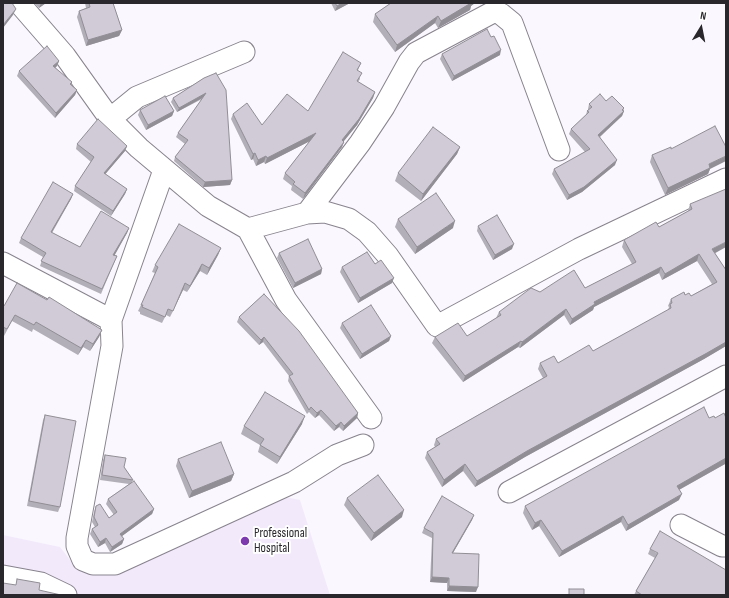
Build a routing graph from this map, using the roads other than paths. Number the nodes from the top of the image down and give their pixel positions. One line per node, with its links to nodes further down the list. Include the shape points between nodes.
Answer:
1 (19, 3): 3 (street, via 65,56)
2 (244, 52): 3 (street, via 138,97)
3 (110, 118): 5 (street)
4 (559, 150): 7 (street, via 512,23 495,11 416,53 360,143)
5 (164, 170): 8 (street, via 208,206); 10 (street)
6 (726, 179): 7 (street, via 579,249 437,326 388,256 366,232 349,219 336,214)
7 (307, 213): 8 (street)
8 (248, 229): 12 (street, via 286,300)
9 (3, 263): 10 (street)
10 (111, 320): 13 (street, via 112,346 78,538 79,553 88,563 115,564 294,482 337,455)
11 (726, 376): 14 (street)
12 (372, 418)
13 (363, 445)
14 (508, 492)
15 (681, 524): 16 (street)
16 (726, 546)
17 (3, 576): 18 (street, via 41,583)
18 (66, 595)

